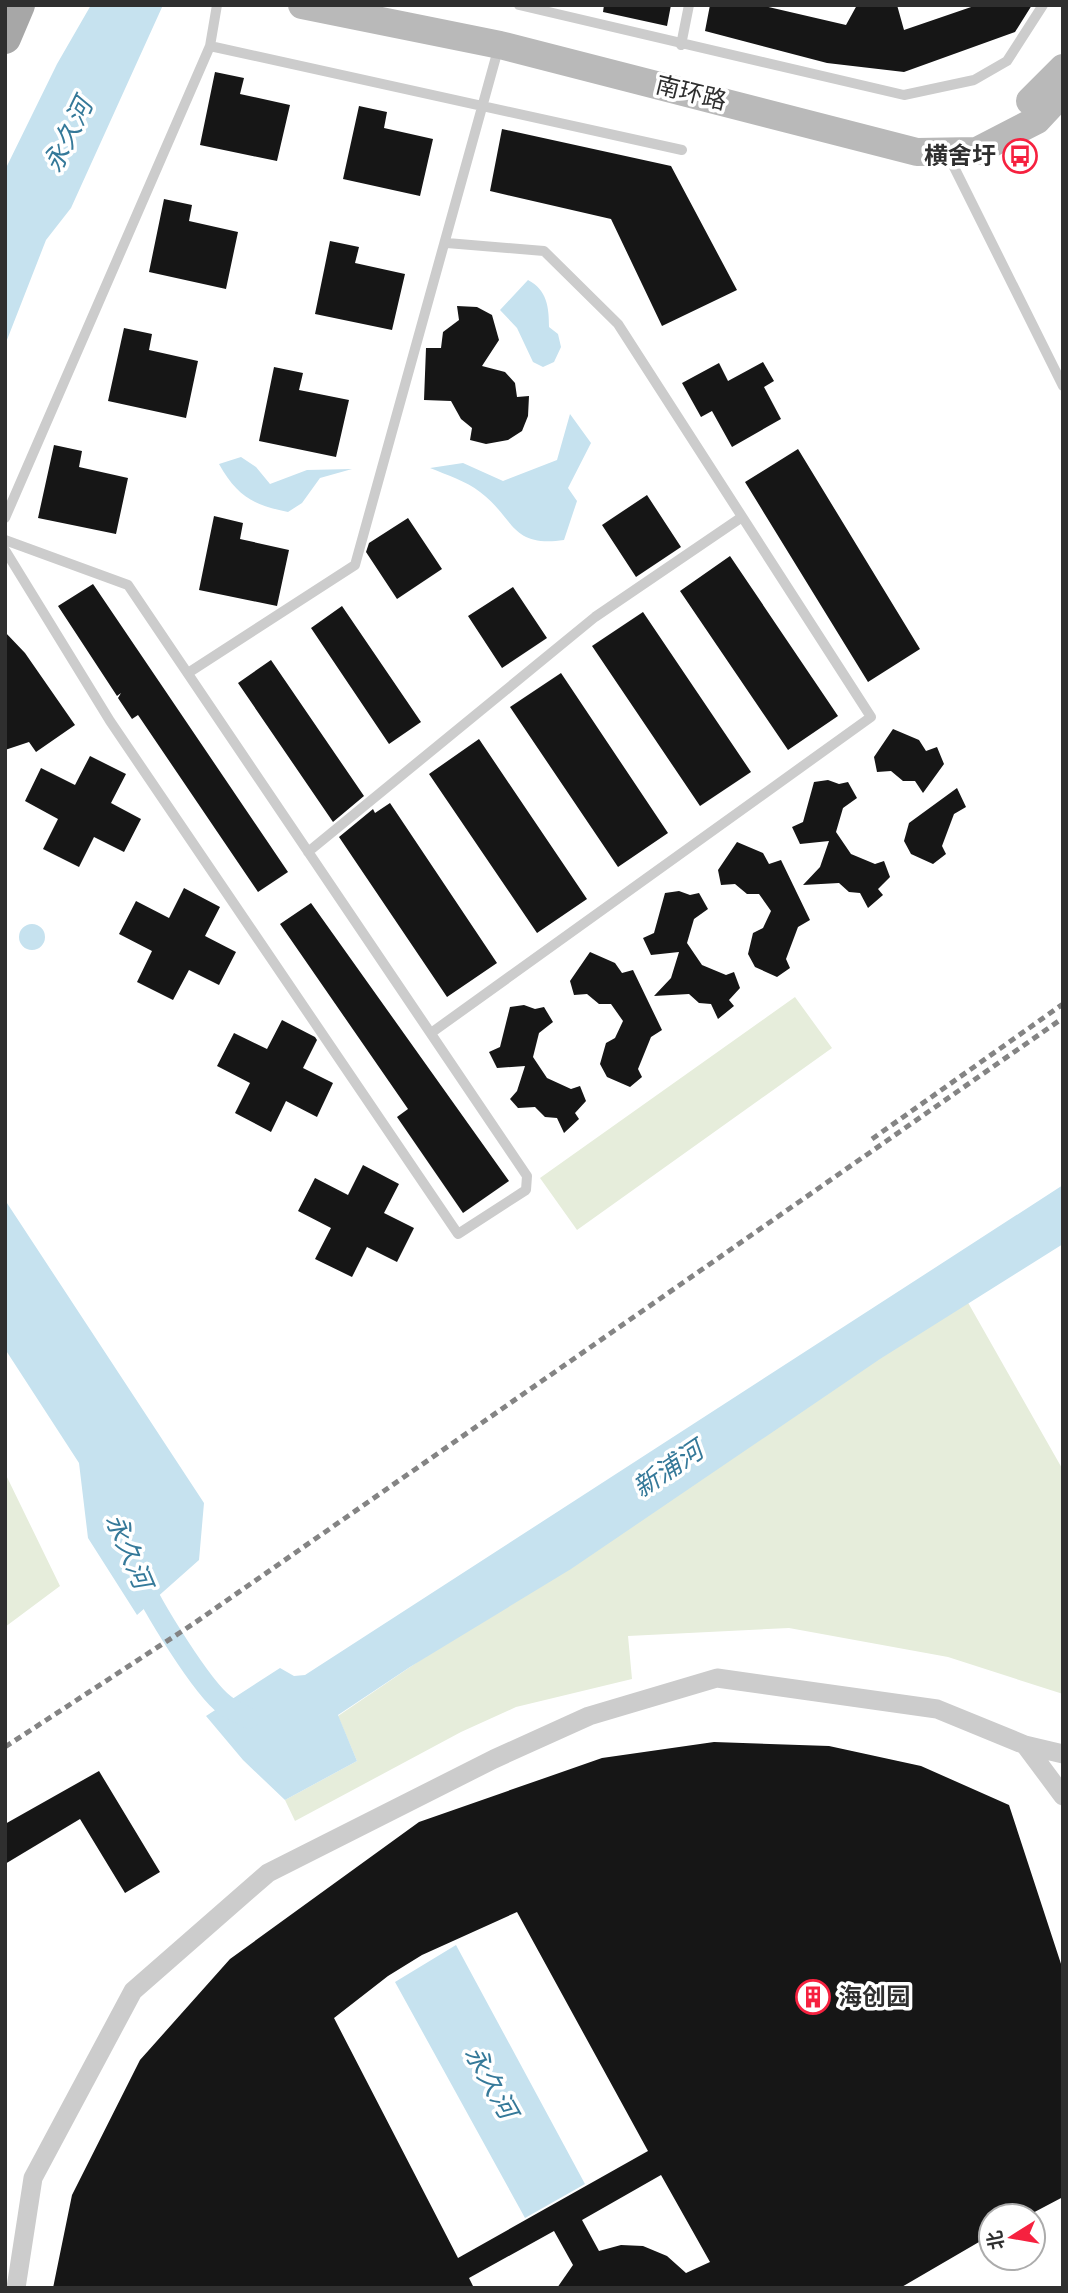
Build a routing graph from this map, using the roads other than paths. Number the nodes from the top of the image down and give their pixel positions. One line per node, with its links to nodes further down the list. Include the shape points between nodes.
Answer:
1 (19, 5): 8 (main road)
2 (217, 5): 11 (lane)
3 (302, 5): 10 (main road, 南环路)
4 (366, 5): 12 (main road, 南环路, via 700,83 898,135 972,137 1011,119)
5 (519, 5): 9 (lane)
6 (689, 5): 9 (lane)
7 (1043, 5): 9 (lane, via 1007,61 974,80 904,95)
8 (5, 38)
9 (681, 44)
10 (500, 45): 14 (lane); 16 (main road, 南环路, via 916,152)
11 (210, 46): 14 (lane); 20 (lane)
12 (1063, 68)
13 (1063, 92): 16 (main road, 南环路, via 1037,120 977,151)
14 (483, 107): 15 (lane); 17 (lane)
15 (682, 150)
16 (946, 152): 18 (lane)
17 (447, 243): 19 (lane, via 544,251 618,324); 23 (lane, via 355,565)
18 (1063, 386)
19 (742, 517): 24 (lane, via 595,617); 25 (lane, via 871,717)
20 (5, 518)
21 (5, 540): 23 (lane, via 128,585)
22 (5, 550): 25 (lane, via 110,721 458,1234 526,1190 527,1176)
23 (187, 673): 24 (lane)
24 (308, 852): 25 (lane)
25 (430, 1033)
26 (1025, 1745): 27 (street); 28 (street); 29 (street, via 937,1709 717,1678 589,1716 268,1873 133,1991 33,2178)
27 (1063, 1754)
28 (1063, 1796)
29 (16, 2288)

